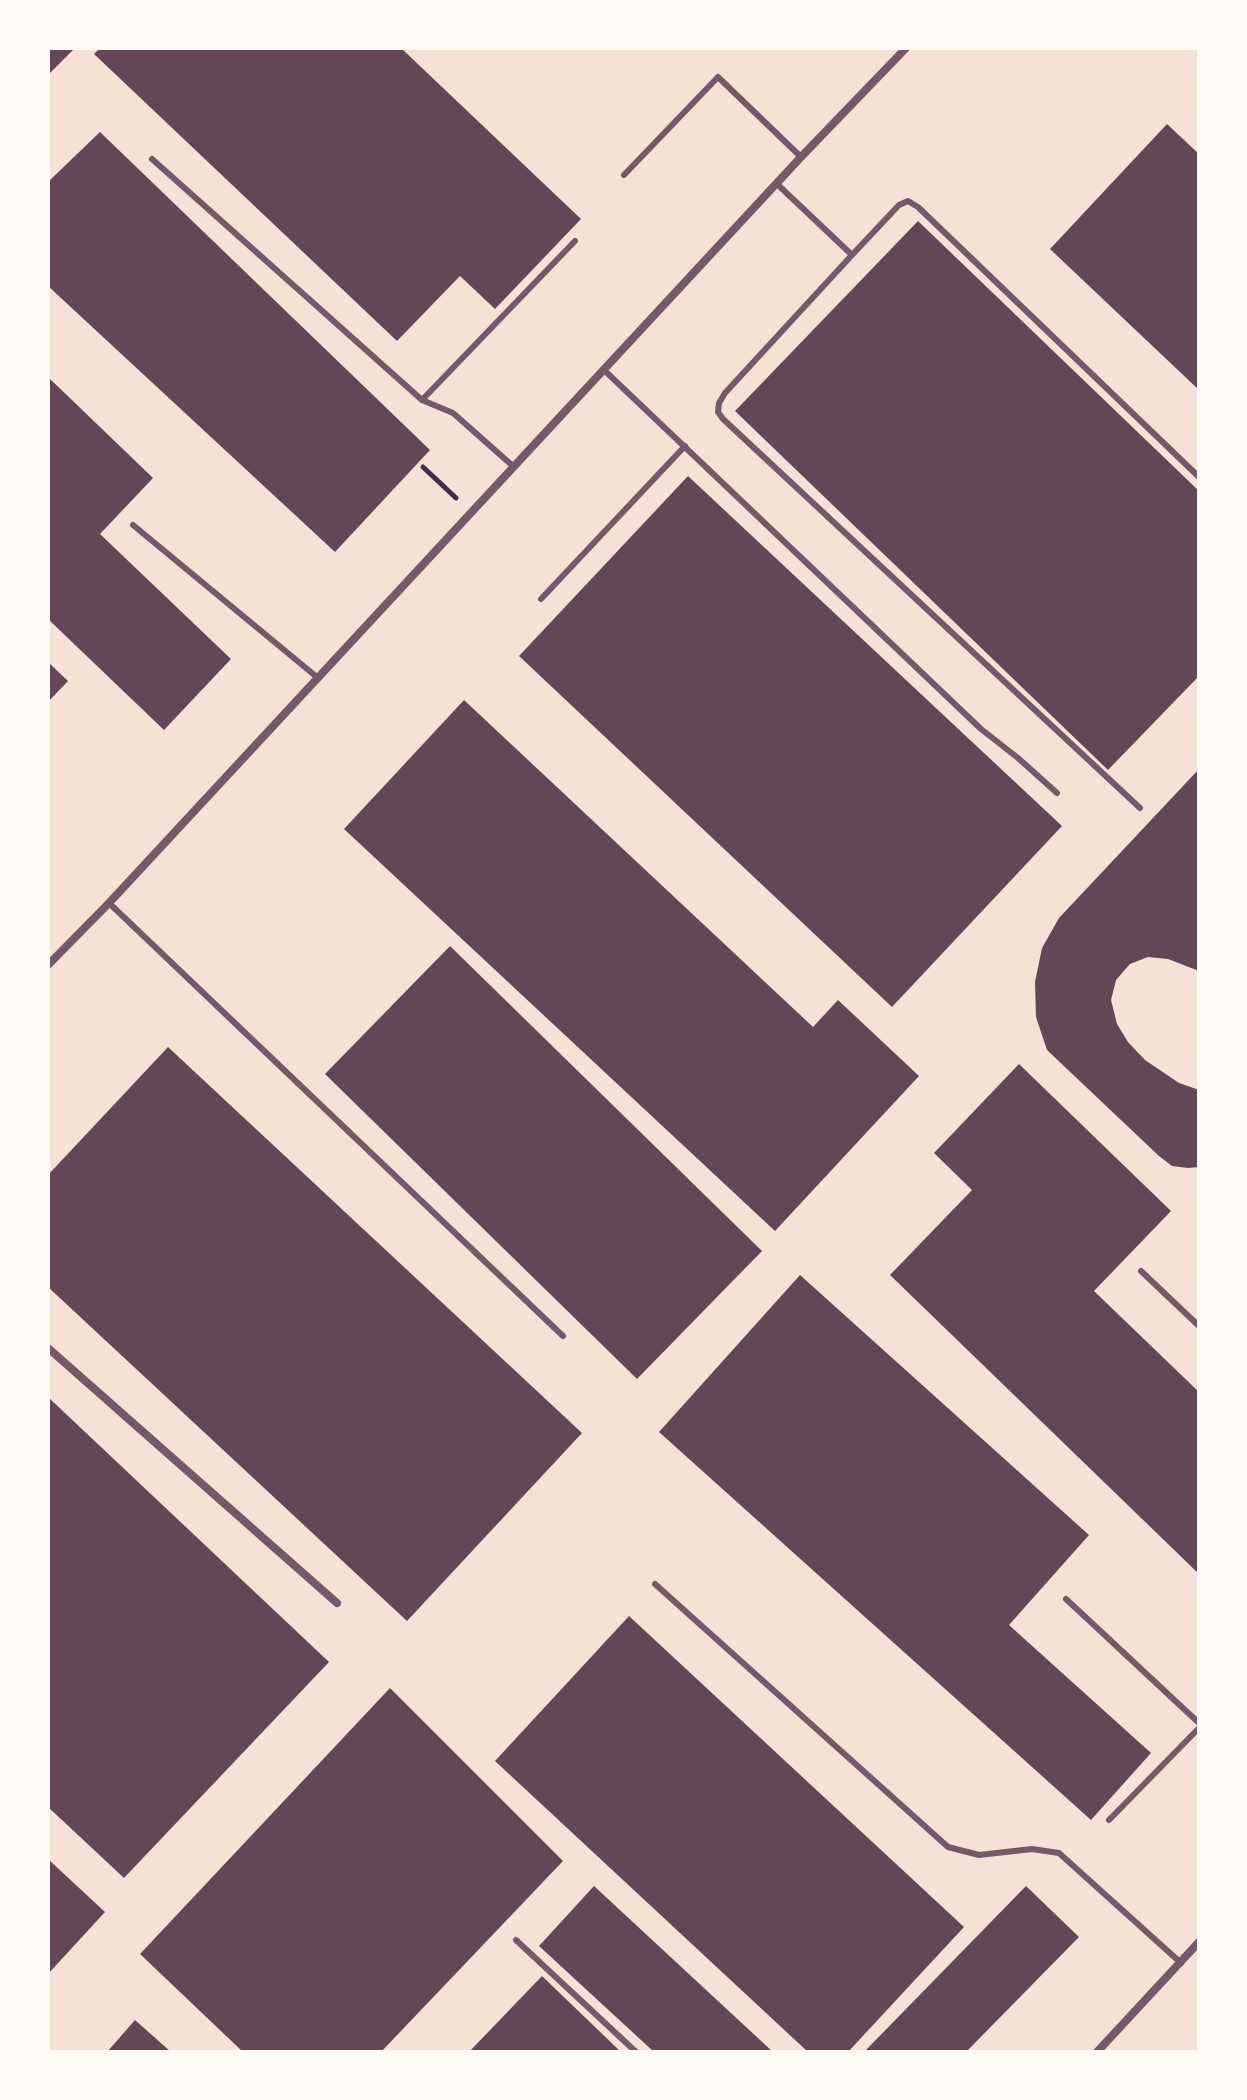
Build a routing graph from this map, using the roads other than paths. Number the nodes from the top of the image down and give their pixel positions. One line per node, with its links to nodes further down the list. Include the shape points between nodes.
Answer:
1 (906, 48): 2 (street)
2 (801, 157): 4 (lane, via 718,77); 5 (street)
3 (152, 159): 9 (lane)
4 (624, 175)
5 (777, 184): 7 (lane); 8 (street)
6 (575, 241): 9 (lane)
7 (852, 255): 12 (lane, via 899,205 913,202); 17 (lane, via 725,393 718,412)
8 (604, 370): 10 (lane); 11 (street)
9 (422, 400): 11 (lane, via 453,413)
10 (685, 446): 14 (lane); 16 (lane, via 981,729)
11 (514, 467): 15 (street)
12 (1199, 477)
13 (133, 525): 15 (lane)
14 (541, 599)
15 (318, 678): 18 (street)
16 (1057, 793)
17 (1140, 808)
18 (109, 903): 19 (street); 22 (lane)
19 (49, 961)
20 (1141, 1271): 21 (lane)
21 (1199, 1326)
22 (563, 1336)
23 (48, 1348): 26 (street)
24 (655, 1584): 31 (lane, via 948,1847 979,1855 1032,1849 1059,1853)
25 (1066, 1599): 27 (lane)
26 (337, 1603)
27 (1199, 1726): 28 (lane)
28 (1109, 1820)
29 (516, 1940): 32 (lane)
30 (1199, 1942): 31 (street)
31 (1181, 1963): 33 (street)
32 (636, 2052)
33 (1097, 2052)

